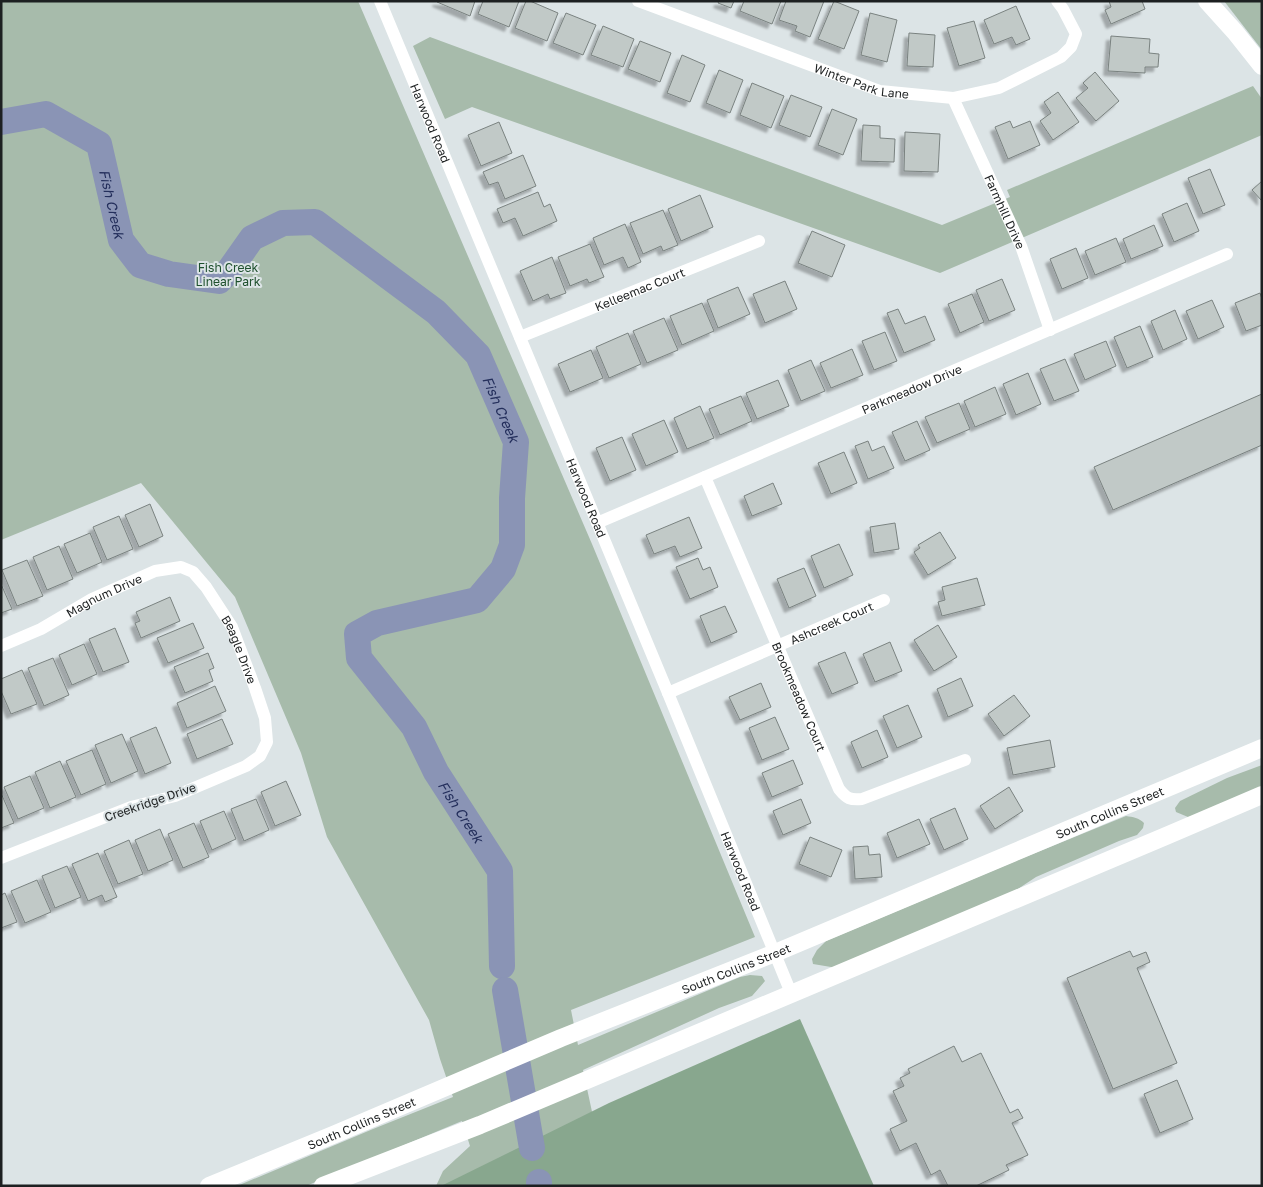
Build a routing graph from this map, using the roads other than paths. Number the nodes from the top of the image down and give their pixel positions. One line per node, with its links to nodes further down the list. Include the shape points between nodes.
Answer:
1 (380, 1): 10 (street, Harwood Road)
2 (638, 1): 6 (street, Winter Park Lane, via 880,91)
3 (1057, 1): 6 (street, Winter Park Lane, via 1076,34 1061,57 999,88)
4 (1207, 1): 5 (main road)
5 (1262, 66)
6 (953, 98): 9 (street, Farmhill Drive, via 1020,246)
7 (759, 241): 10 (street, Kelleemac Court)
8 (1227, 254): 9 (street, Parkmeadow Drive)
9 (1050, 330): 11 (street, Parkmeadow Drive)
10 (520, 337): 12 (street, Harwood Road)
11 (705, 477): 12 (street, Parkmeadow Drive); 16 (street, Brookmeadow Court)
12 (597, 523): 17 (street, Harwood Road)
13 (206, 587): 15 (street, Magnum Drive, via 193,572 181,567 155,571 92,599 41,630); 18 (street, Beagle Drive, via 232,627)
14 (884, 600): 16 (street, Ashcreek Court)
15 (1, 646)
16 (778, 646): 17 (street, Ashcreek Court); 20 (street, Brookmeadow Court, via 844,796 852,800 862,799)
17 (668, 694): 23 (street, Harwood Road)
18 (265, 718): 22 (street, Creekridge Drive, via 267,742 260,756 246,766 175,796 131,807)
19 (1262, 748): 23 (main road, South Collins Street)
20 (965, 760)
21 (1262, 795): 24 (main road)
22 (1, 858)
23 (775, 953): 24 (street, Harwood Road); 25 (main road, South Collins Street, via 561,1038)
24 (791, 993): 26 (main road, via 480,1125)
25 (209, 1186)
26 (323, 1186)

